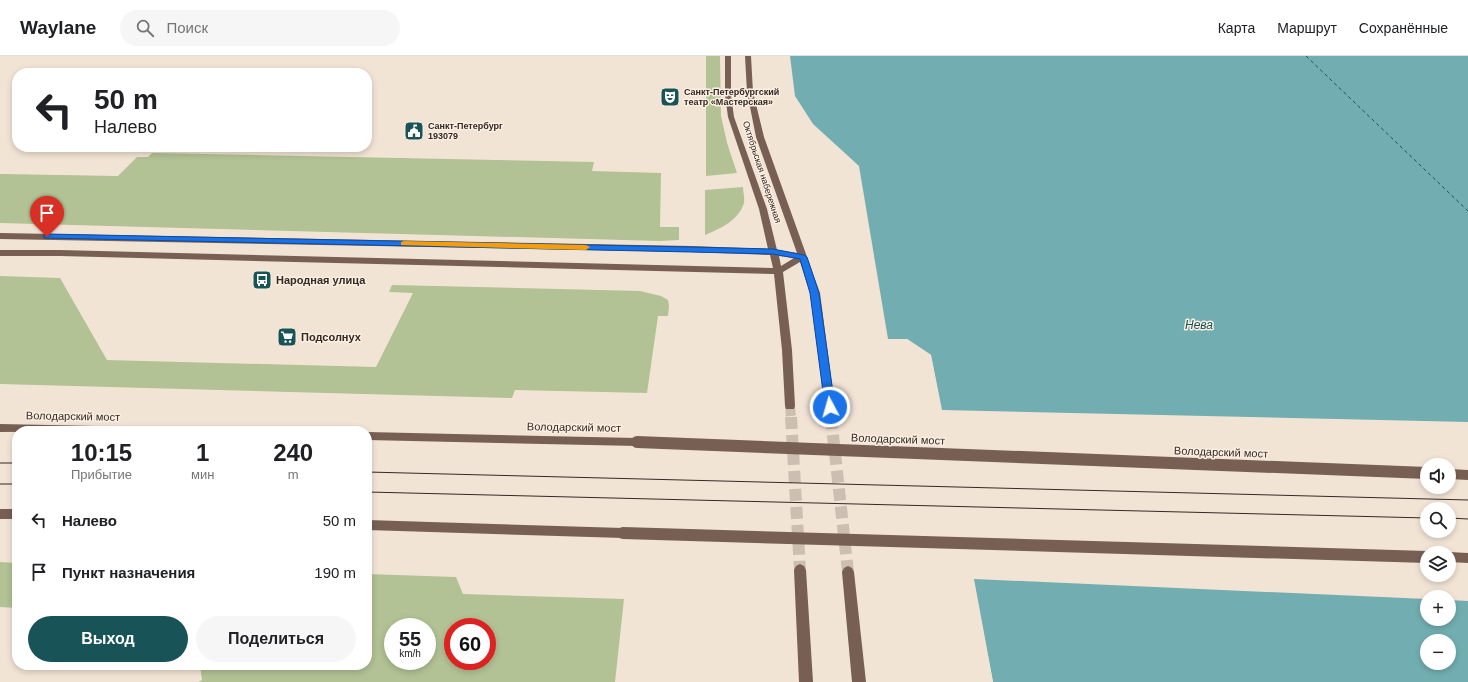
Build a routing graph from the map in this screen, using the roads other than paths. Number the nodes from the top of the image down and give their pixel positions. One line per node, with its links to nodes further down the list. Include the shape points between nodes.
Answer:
1 (728, 56): 4 (main road, Октябрьская набережная, via 731,117 763,209)
2 (748, 56): 6 (main road, Октябрьская набережная, via 750,92 760,137)
3 (0, 236): 4 (main road)
4 (773, 252): 6 (main road); 7 (main road, Октябрьская набережная)
5 (0, 253): 7 (main road)
6 (804, 257): 7 (main road); 9 (main road, Октябрьская набережная, via 814,293)
7 (778, 271): 8 (main road, Октябрьская набережная)
8 (790, 406)
9 (830, 407)
10 (0, 428): 11 (main road, Володарский мост)
11 (12, 428)
12 (372, 436): 13 (main road, Володарский мост, bridge, via 637,442)
13 (1420, 474)
14 (1456, 474): 15 (main road)
15 (1468, 475)
16 (0, 514): 17 (main road)
17 (12, 514)
18 (372, 525): 19 (main road, bridge)
19 (1420, 556)
20 (1456, 557): 21 (main road)
21 (1468, 558)
22 (800, 570): 24 (main road)
23 (848, 572): 25 (main road)
24 (806, 682)
25 (859, 682)

